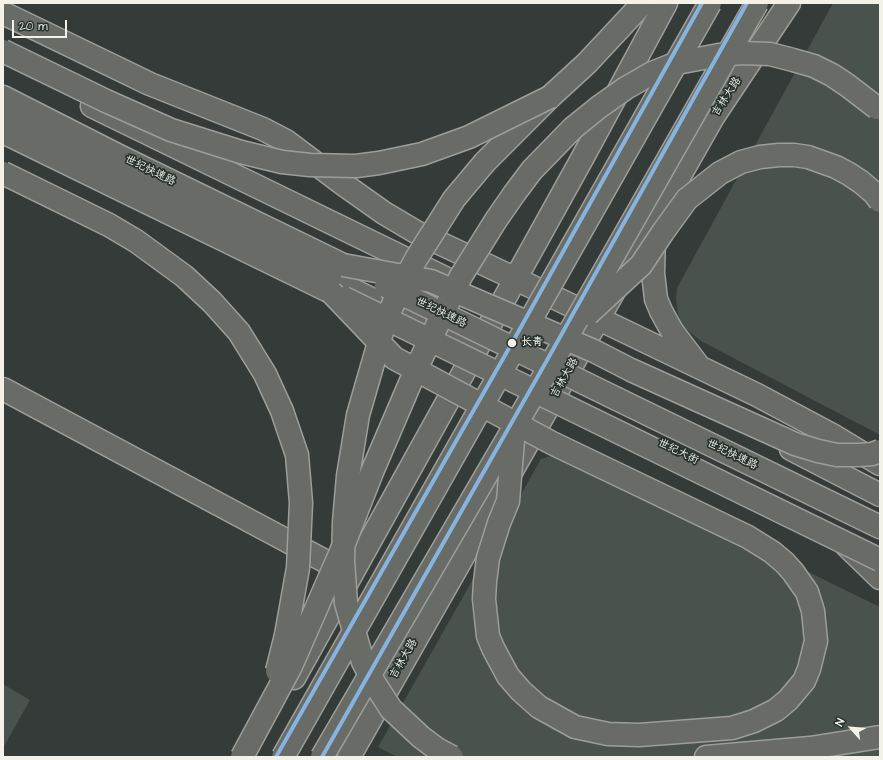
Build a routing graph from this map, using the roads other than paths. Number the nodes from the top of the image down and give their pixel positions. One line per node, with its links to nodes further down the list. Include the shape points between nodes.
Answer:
1 (643, 3): 10 (main road, via 587,63)
2 (666, 3): 18 (main road)
3 (710, 3): 40 (main road, bridge)
4 (757, 3): 22 (main road, bridge)
5 (789, 3): 16 (main road, 吉林大路, via 713,118)
6 (3, 14): 18 (main road, via 150,84 263,129 286,141 384,213 416,232)
7 (3, 51): 10 (main road, bridge, via 171,130 241,152 282,162 310,165 356,166 422,154 469,137)
8 (3, 62): 20 (main road)
9 (3, 97): 17 (main road, 世纪快速路)
10 (550, 97): 43 (main road, bridge, via 486,162 454,199 416,258 384,325 358,415 352,447 344,522 343,579 346,603 363,662 391,709 420,737)
11 (880, 112): 38 (main road, bridge, via 863,96 814,66 770,54 741,53 677,63 652,73 598,107 573,128 532,170 488,232 461,276 417,367 291,666)
12 (3, 120): 23 (main road, 世纪大街)
13 (3, 132): 19 (main road)
14 (3, 173): 38 (main road, bridge, via 109,225 184,276 239,332 275,393 297,455 300,503 298,568 286,635)
15 (880, 201): 22 (main road, bridge, via 861,182 848,174 808,157 760,156 742,162 720,173 687,199 641,265)
16 (655, 220): 21 (main road, 吉林大路); 24 (main road, via 653,273 656,299 672,331)
17 (343, 266): 28 (main road, bridge, via 431,281 594,351 795,444 837,455 872,454); 32 (main road, 世纪快速路, bridge)
18 (516, 279): 20 (main road); 21 (main road)
19 (331, 292): 27 (main road, bridge, via 394,358 558,446 748,537 780,559 807,592 813,611 816,641 804,681 788,700 776,710 732,728 640,735 608,734 575,727 539,707 521,691 508,676 488,636 484,598 488,558 508,501); 34 (main road, bridge)
20 (501, 305): 22 (main road); 23 (main road)
21 (598, 319): 22 (main road, 吉林大路); 24 (main road)
22 (579, 335): 26 (main road, 吉林大路); 27 (main road, bridge); 30 (main road)
23 (476, 350): 26 (main road, 世纪大街); 35 (main road)
24 (700, 368): 29 (main road, via 802,418)
25 (3, 389): 35 (main road)
26 (556, 392): 31 (main road, 世纪大街); 42 (main road, 吉林大路)
27 (514, 428): 41 (main road, bridge)
28 (880, 451)
29 (880, 464)
30 (880, 495)
31 (824, 524): 33 (main road, 世纪大街); 36 (main road)
32 (880, 527)
33 (880, 552)
34 (880, 560)
35 (352, 575): 38 (main road)
36 (880, 578)
37 (880, 737): 44 (main road, via 810,748)
38 (251, 747): 39 (main road, bridge)
39 (242, 757)
40 (283, 757)
41 (322, 757)
42 (349, 757)
43 (452, 757)
44 (706, 757)

